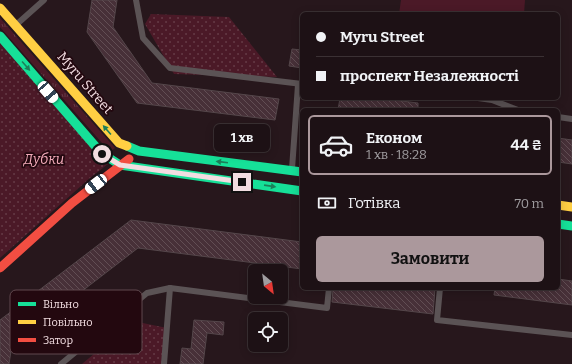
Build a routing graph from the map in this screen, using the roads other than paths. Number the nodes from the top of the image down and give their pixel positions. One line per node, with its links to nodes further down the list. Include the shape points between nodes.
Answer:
1 (44, 0): 4 (lane)
2 (136, 0): 6 (lane, via 143,38 170,68)
3 (0, 8): 4 (street, Myru Street)
4 (15, 25): 11 (street, Myru Street, one-way to 4, via 119,143)
5 (0, 36): 12 (street, one-way to 12, via 102,154)
6 (300, 84): 13 (lane)
7 (492, 100): 8 (lane)
8 (513, 108)
9 (560, 118): 10 (lane)
10 (572, 119)
11 (139, 151): 12 (street); 13 (street, Myru Street, one-way to 11)
12 (120, 165): 15 (street, one-way to 15); 20 (street, via 72,203)
13 (292, 171): 14 (street, Myru Street)
14 (300, 172)
15 (300, 191)
16 (560, 205): 17 (street)
17 (572, 207)
18 (560, 224): 19 (street)
19 (572, 226)
20 (0, 268)
21 (170, 288): 22 (lane, via 327,308); 24 (lane, via 147,293); 28 (lane)
22 (329, 290)
23 (440, 290): 25 (lane, via 437,320)
24 (142, 297)
25 (572, 335)
26 (73, 354): 27 (lane)
27 (61, 364)
28 (164, 364)

